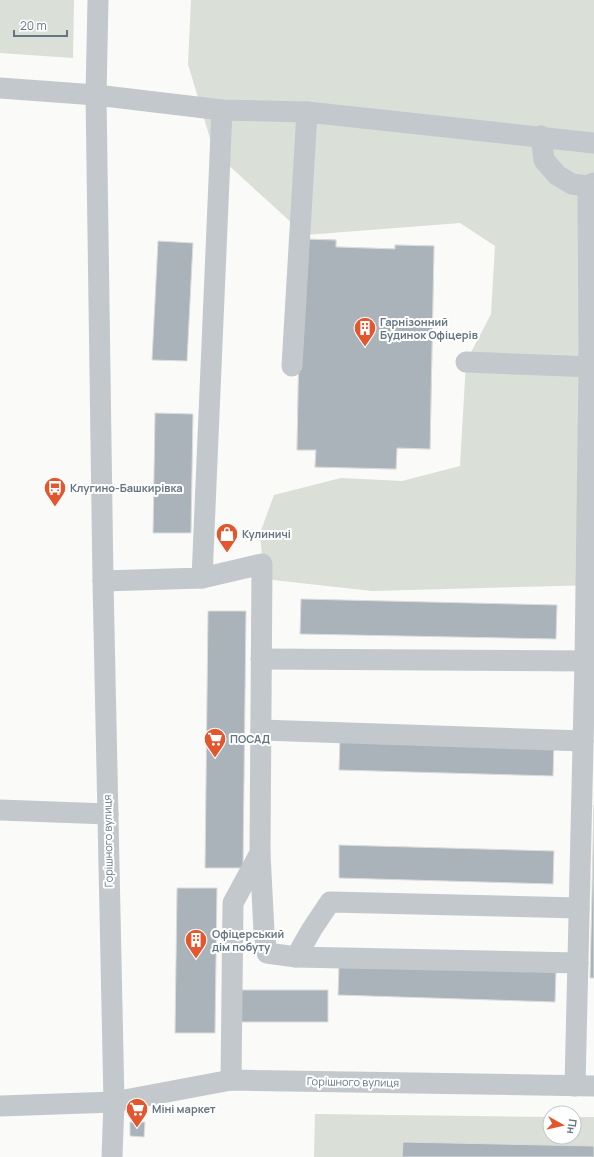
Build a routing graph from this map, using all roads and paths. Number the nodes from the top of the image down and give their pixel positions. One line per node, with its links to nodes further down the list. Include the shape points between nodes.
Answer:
1 (98, 0): 3 (street, Горішного вулиця)
2 (0, 88): 3 (street)
3 (96, 95): 4 (street); 13 (street, Горішного вулиця)
4 (222, 110): 5 (street); 12 (street)
5 (307, 112): 6 (street); 10 (street)
6 (541, 136): 7 (street); 8 (street, via 544,160 557,175 572,184)
7 (594, 143)
8 (591, 185): 11 (street)
9 (466, 362): 11 (street)
10 (292, 366)
11 (592, 367): 15 (street)
12 (202, 578): 13 (street); 14 (street, via 262,564)
13 (103, 581): 19 (street, Горішного вулиця)
14 (261, 659): 15 (street); 16 (street)
15 (589, 661): 17 (street)
16 (261, 730): 17 (street); 20 (street)
17 (583, 741): 21 (street)
18 (0, 810): 19 (street)
19 (108, 814): 26 (street, Горішного вулиця)
20 (260, 852): 22 (street, via 264,932 268,953); 24 (street, via 233,903)
21 (579, 908): 22 (street, via 330,902); 23 (street)
22 (296, 957): 23 (street)
23 (578, 963): 25 (street, via 577,992)
24 (232, 1080): 25 (street, Горішного вулиця); 26 (street, Горішного вулиця)
25 (584, 1086)
26 (114, 1102): 27 (street); 28 (street, Горішного вулиця)
27 (0, 1106)
28 (112, 1157)

